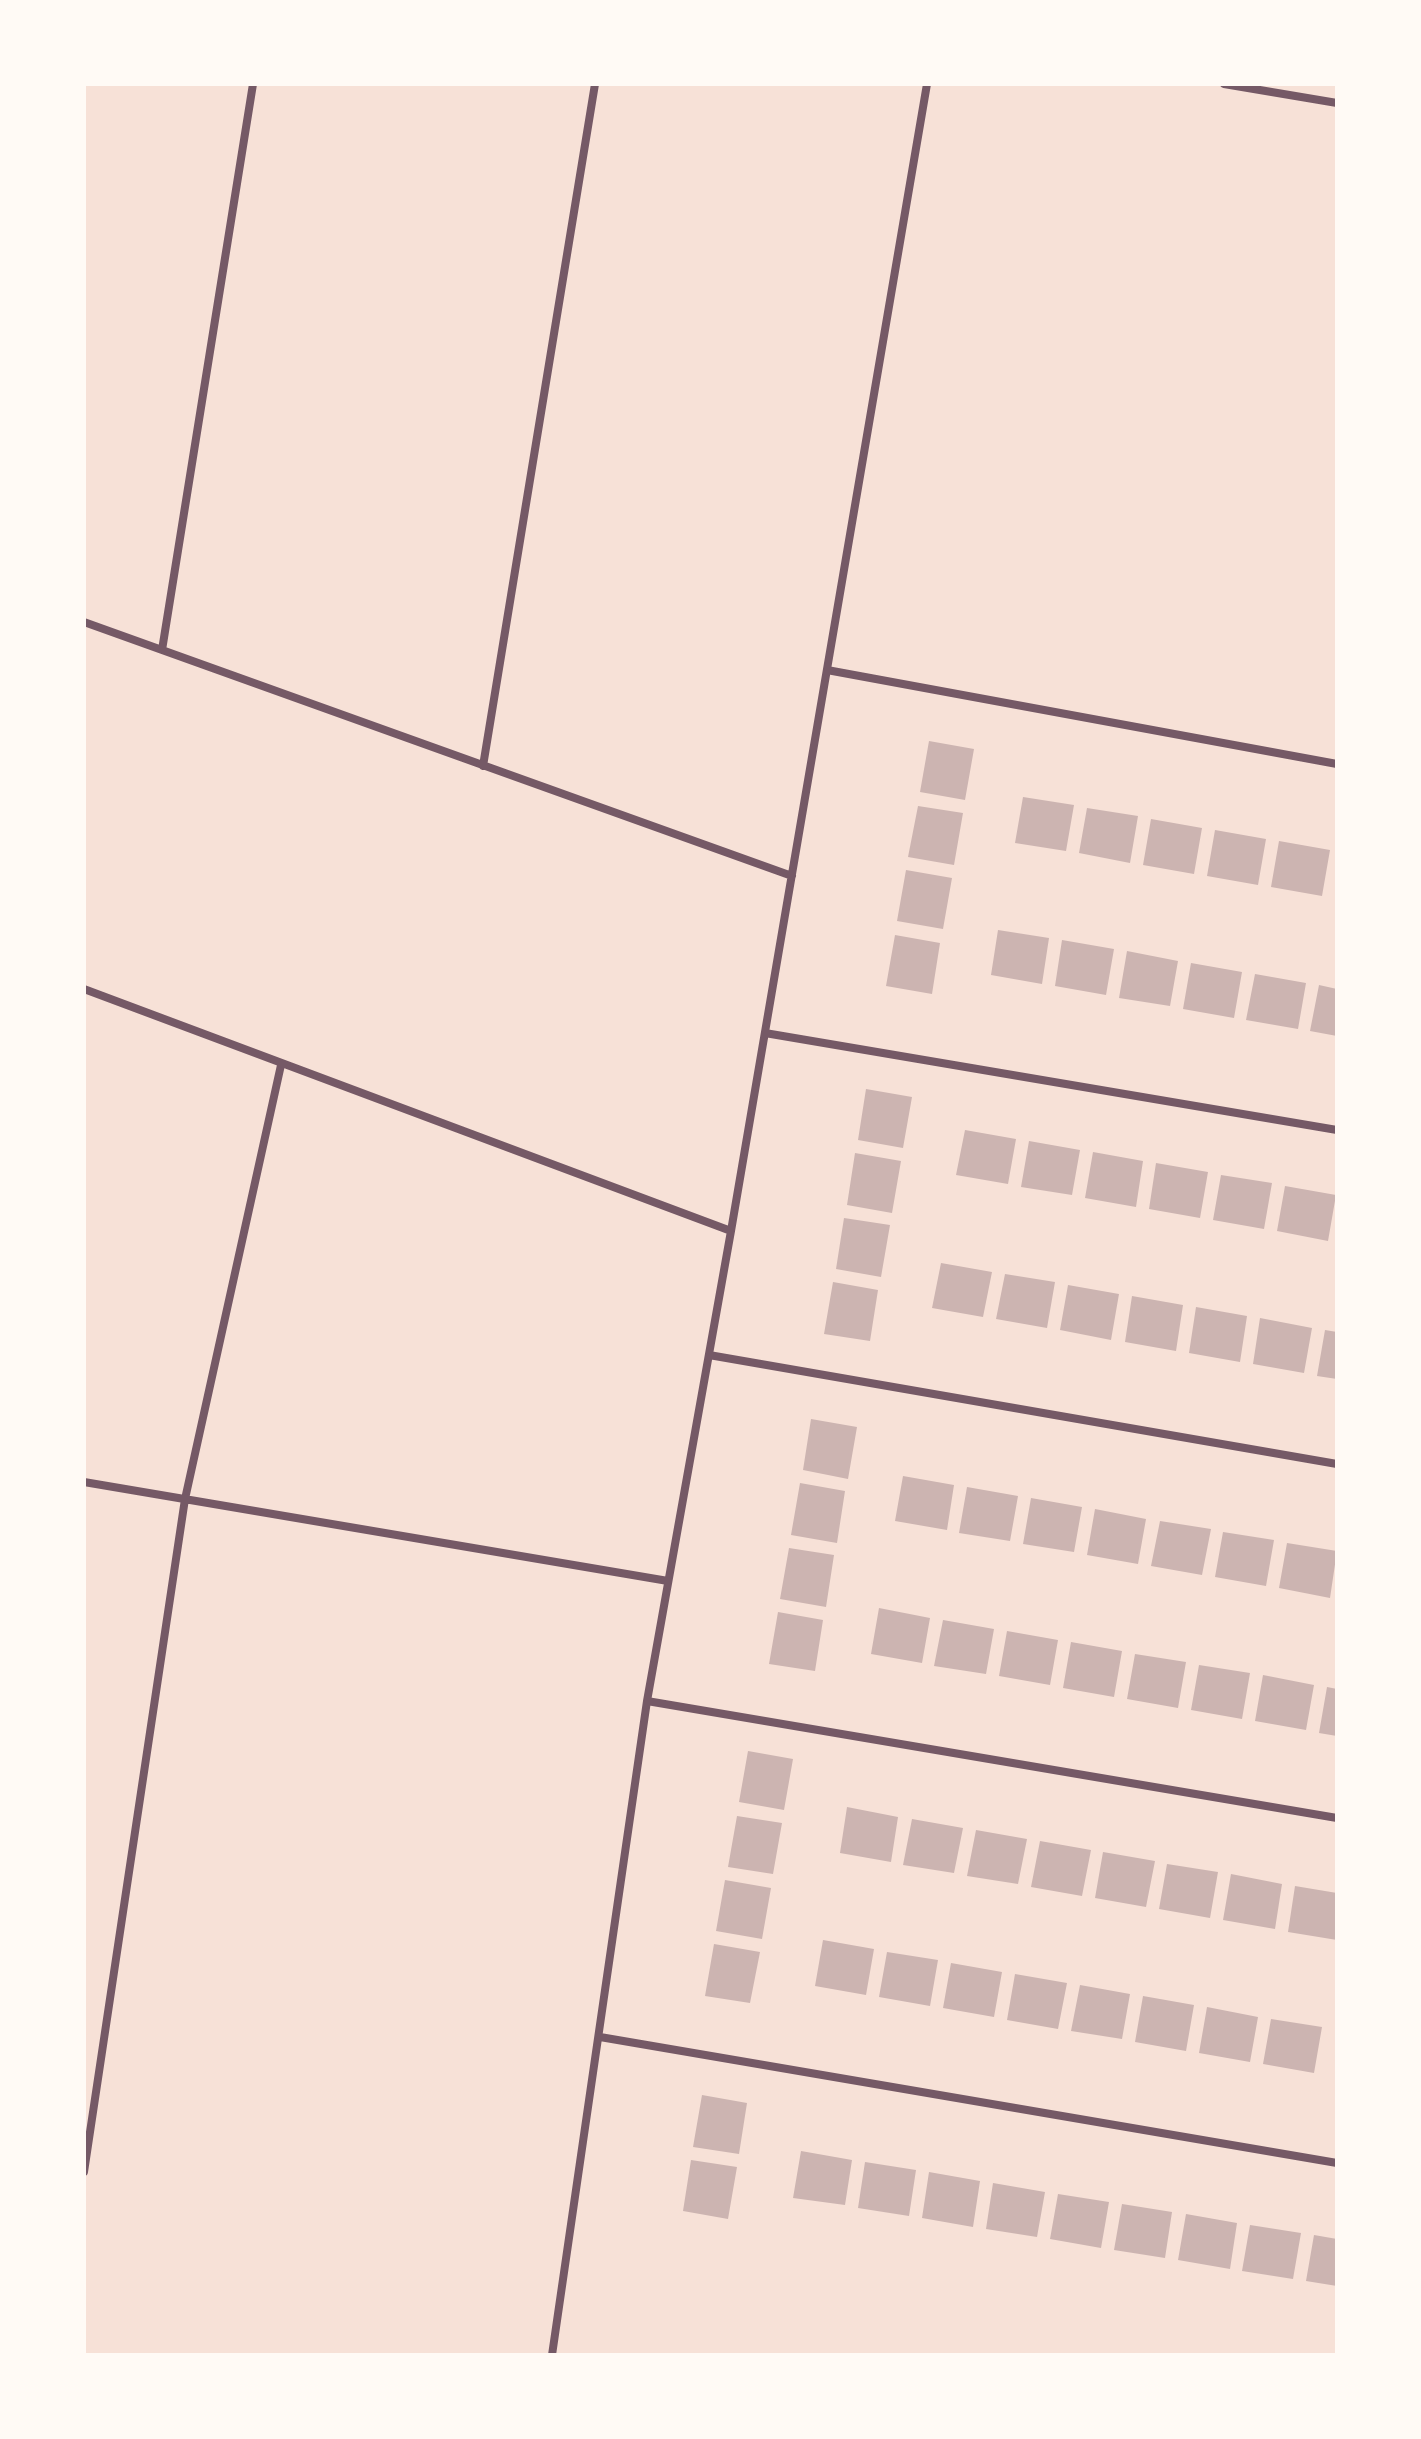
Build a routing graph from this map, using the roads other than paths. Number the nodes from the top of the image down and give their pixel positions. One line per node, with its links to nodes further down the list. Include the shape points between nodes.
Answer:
1 (253, 84): 7 (street)
2 (595, 84): 10 (street)
3 (927, 84): 8 (street)
4 (1224, 84): 5 (street)
5 (1337, 103)
6 (84, 622): 7 (street)
7 (162, 650): 10 (street)
8 (827, 670): 9 (street); 11 (street)
9 (1337, 764)
10 (483, 766): 11 (street)
11 (792, 876): 13 (street)
12 (84, 989): 14 (street)
13 (765, 1033): 15 (street); 16 (street)
14 (281, 1065): 16 (street); 20 (street)
15 (1337, 1130)
16 (731, 1231): 17 (street)
17 (709, 1355): 18 (street); 21 (street)
18 (1337, 1464)
19 (84, 1482): 20 (street)
20 (185, 1499): 21 (street); 26 (street)
21 (668, 1581): 22 (street)
22 (647, 1701): 23 (street); 24 (street)
23 (1337, 1818)
24 (600, 2037): 25 (street); 27 (street)
25 (1337, 2163)
26 (84, 2172)
27 (552, 2355)

